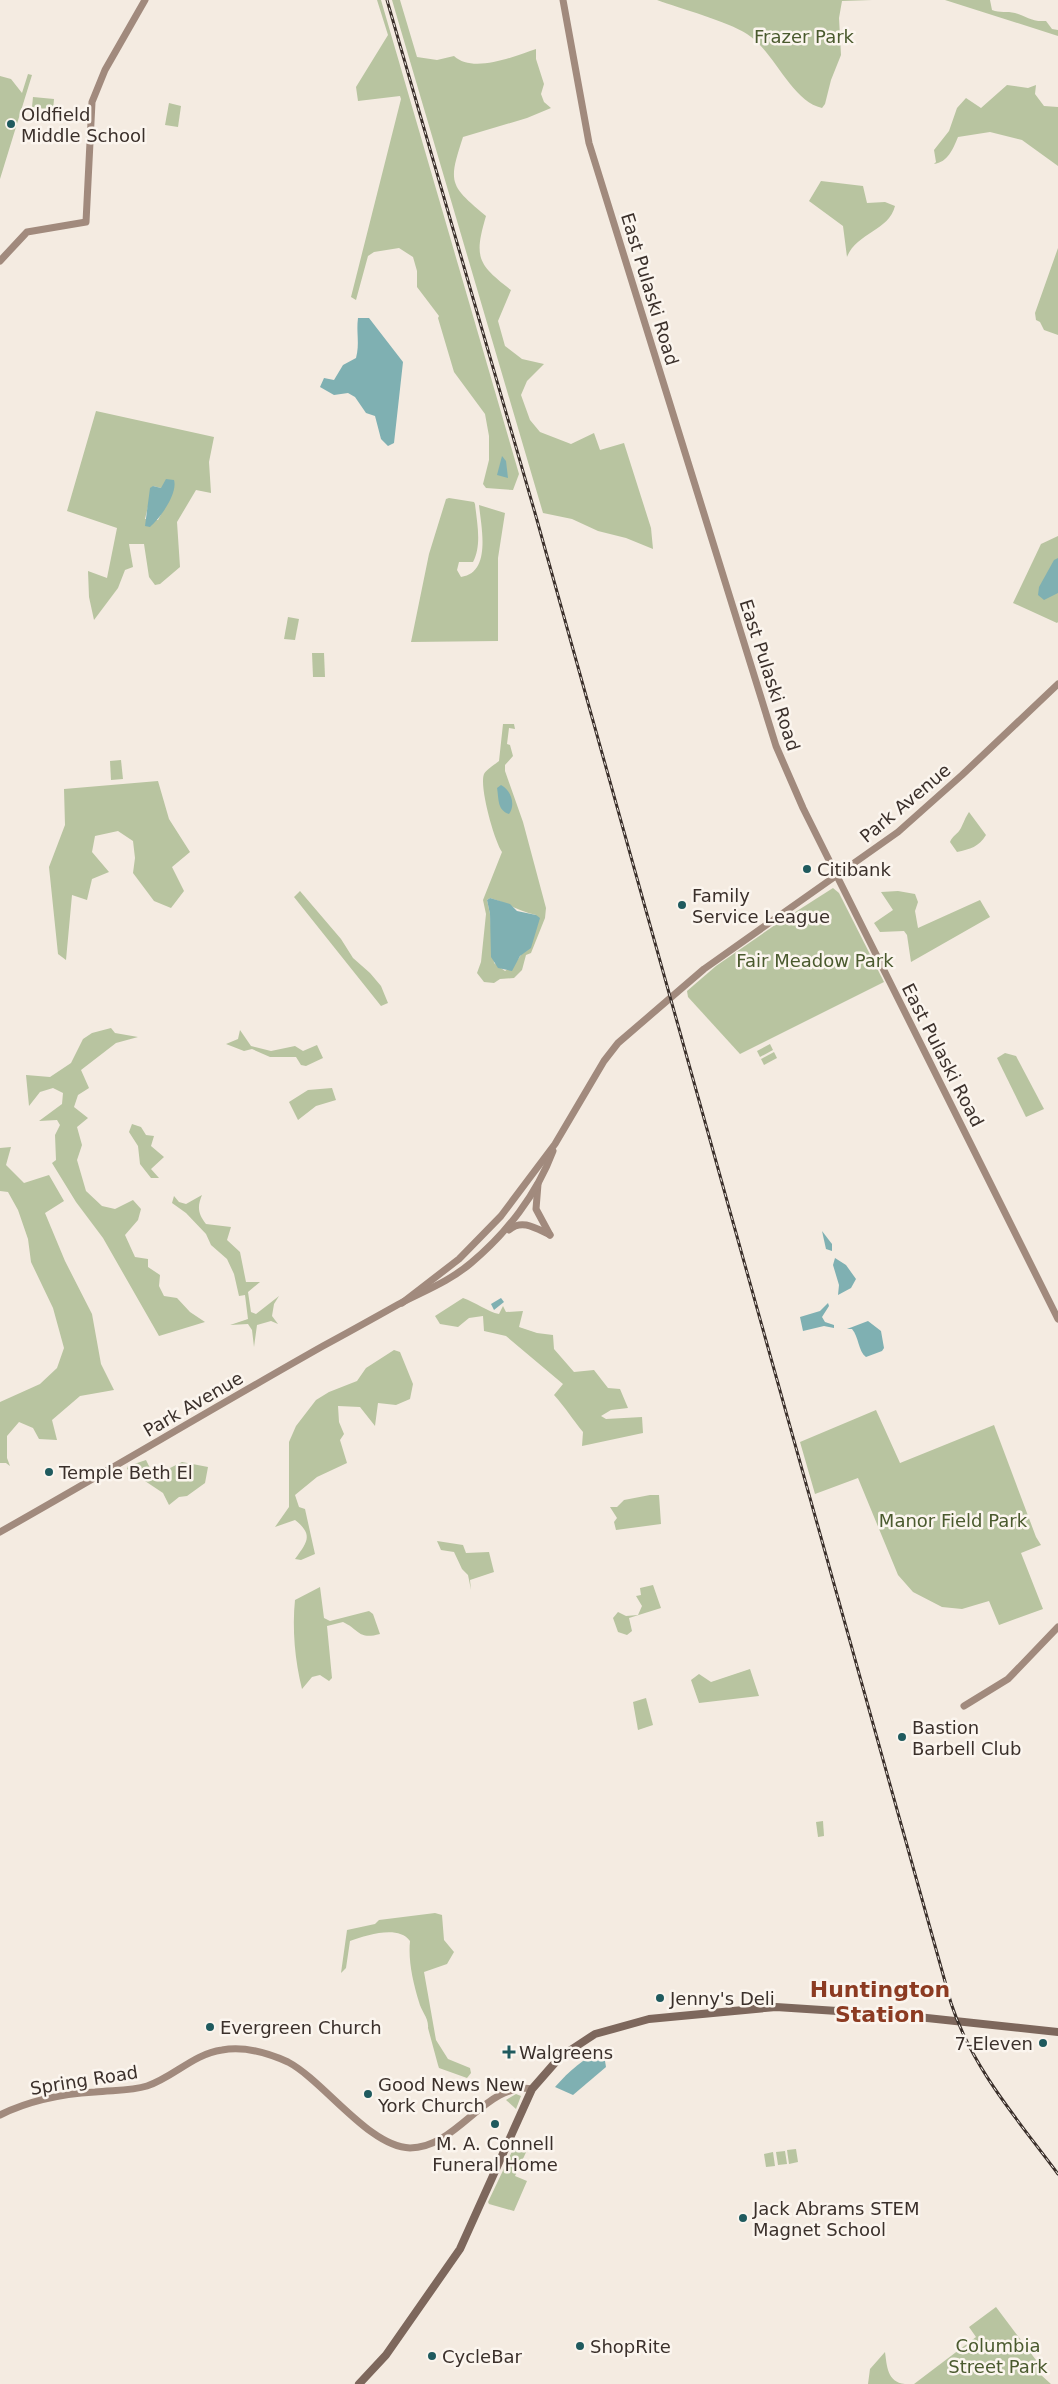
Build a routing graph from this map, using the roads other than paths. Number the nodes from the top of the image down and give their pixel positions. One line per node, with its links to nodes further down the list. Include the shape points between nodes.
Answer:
1 (145, 0): 3 (main road, via 105,70 92,102 86,222 27,232)
2 (563, 0): 5 (main road, East Pulaski Road, via 589,143 764,710 792,783)
3 (0, 261)
4 (1058, 684): 5 (main road, Park Avenue, via 926,808)
5 (837, 875): 6 (main road, Park Avenue, via 704,968 618,1043); 15 (main road, East Pulaski Road)
6 (555, 1144): 7 (main road, Park Avenue); 8 (main road, Park Avenue)
7 (549, 1152): 9 (main road, via 518,1205); 10 (main road, Park Avenue)
8 (538, 1180): 9 (main road, Park Avenue); 11 (main road, via 536,1209 550,1235 520,1224 514,1225)
9 (520, 1210): 10 (main road, via 510,1209); 11 (main road, Park Avenue)
10 (501, 1216): 12 (main road, Park Avenue)
11 (494, 1243): 13 (main road, Park Avenue)
12 (459, 1259): 13 (main road, via 446,1271); 14 (main road, Park Avenue)
13 (454, 1276): 14 (main road, Park Avenue)
14 (402, 1303): 16 (main road, Park Avenue)
15 (1058, 1319)
16 (0, 1532)
17 (1058, 1627): 18 (main road, via 1008,1679)
18 (964, 1706)
19 (1058, 2032): 20 (main road, via 786,2007 686,2014 649,2019 595,2034 560,2057)
20 (532, 2089): 21 (main road, Spring Road, via 519,2086 494,2098 448,2135 426,2146 408,2148 377,2136 289,2063 261,2053 234,2049 205,2054 147,2086 55,2096); 22 (main road, via 460,2248 386,2355)
21 (0, 2115)
22 (359, 2384)

